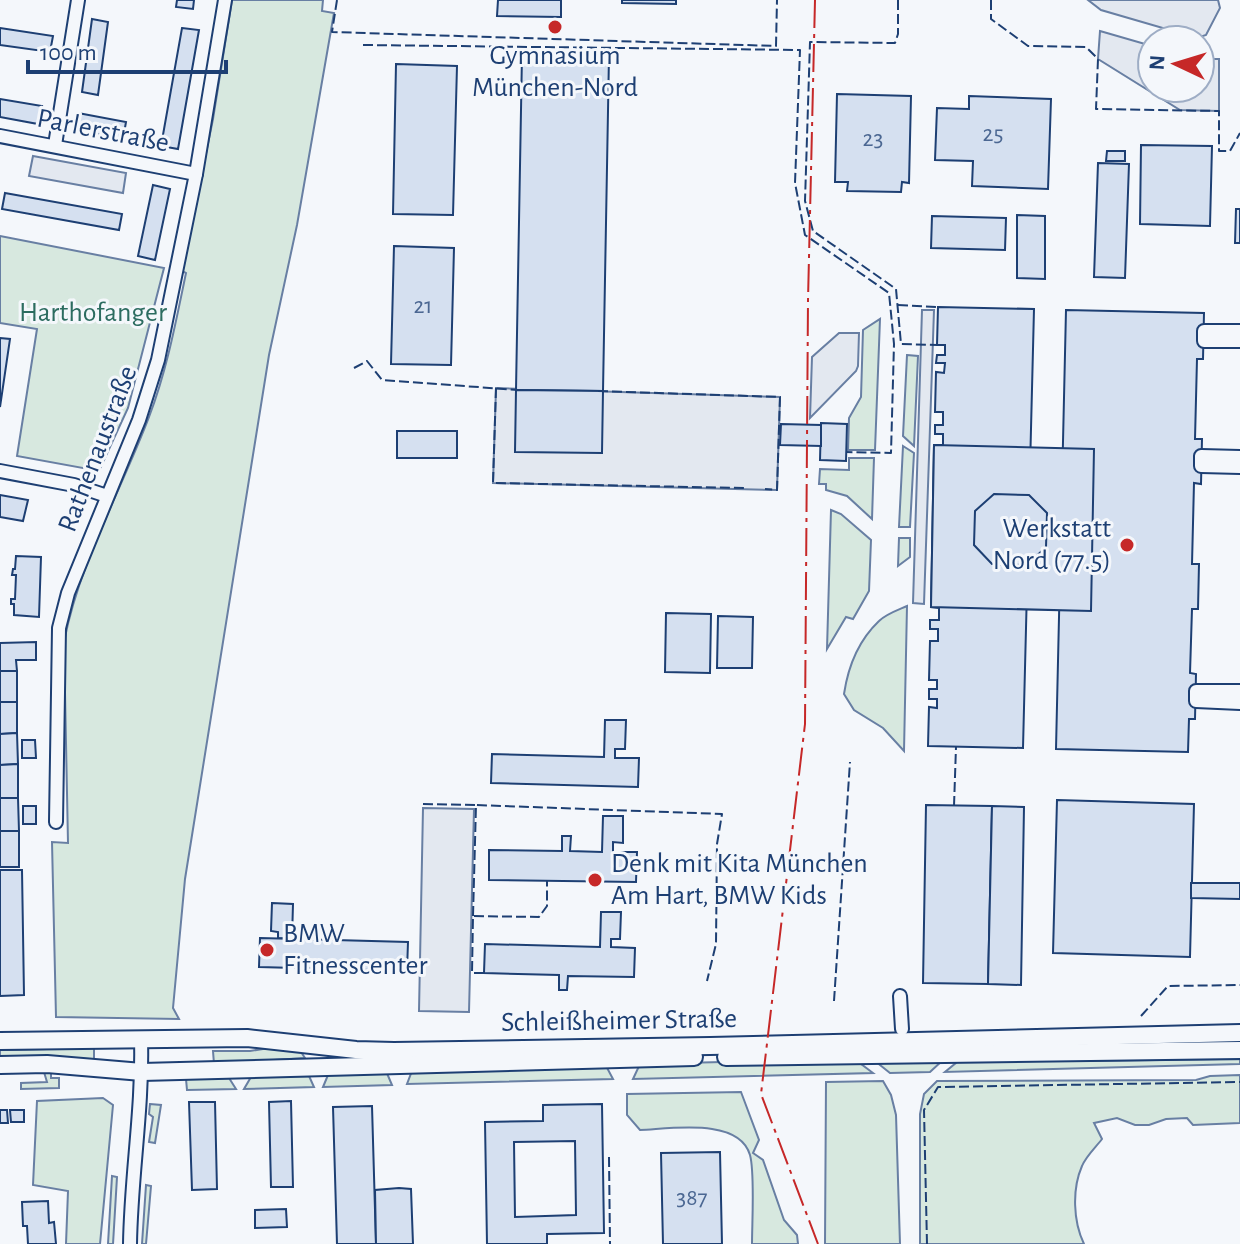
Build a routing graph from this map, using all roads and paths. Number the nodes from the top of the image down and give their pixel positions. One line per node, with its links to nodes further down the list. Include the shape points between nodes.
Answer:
1 (78, 0): 4 (street)
2 (225, 0): 5 (street, Rathenaustraße)
3 (0, 136): 4 (street, Parlerstraße)
4 (55, 145): 5 (street, Parlerstraße)
5 (196, 174): 11 (street, Rathenaustraße, via 154,373)
6 (1240, 331): 7 (street, via 1204,331 1204,341)
7 (1240, 341)
8 (1240, 457): 9 (street, via 1201,456 1201,466)
9 (1240, 467)
10 (0, 471): 11 (street)
11 (107, 496): 14 (street, Rathenaustraße, via 68,593 56,642)
12 (1240, 691): 13 (street, via 1196,691 1196,701)
13 (1240, 703)
14 (56, 822)
15 (900, 996): 16 (street)
16 (902, 1029)
17 (1240, 1033): 18 (main road, Schleißheimer Straße, via 394,1051 247,1038)
18 (141, 1039): 19 (main road, Schleißheimer Straße); 22 (street)
19 (0, 1041)
20 (1240, 1050): 22 (main road, Schleißheimer Straße, via 619,1058)
21 (0, 1065): 22 (main road, Schleißheimer Straße)
22 (142, 1072): 23 (street)
23 (130, 1244)

